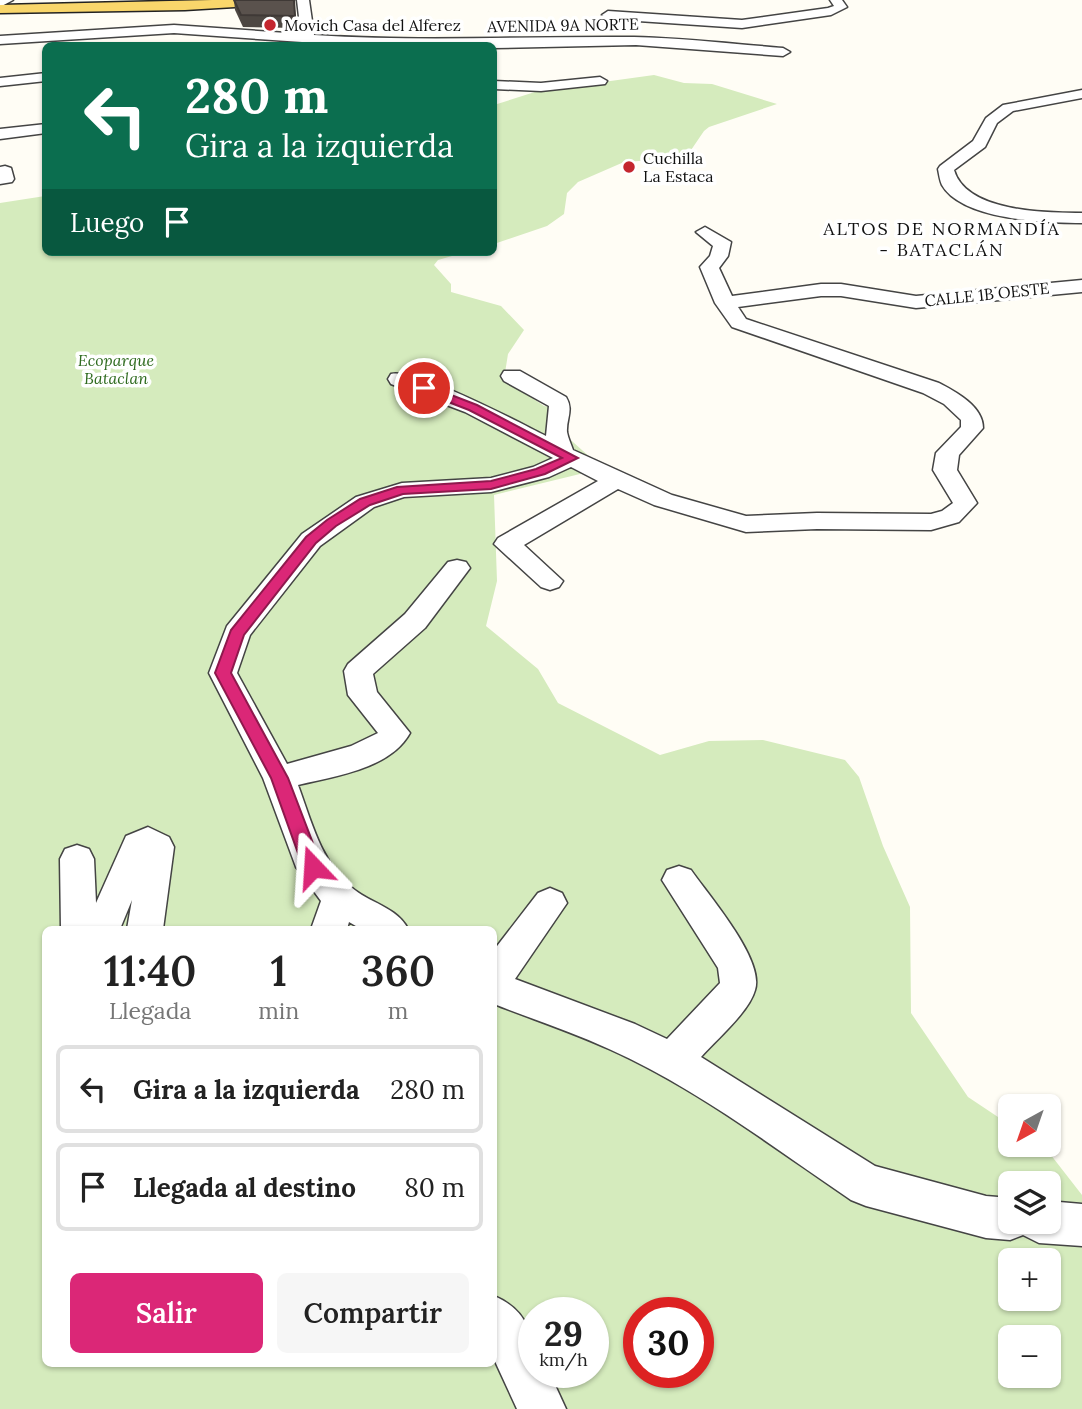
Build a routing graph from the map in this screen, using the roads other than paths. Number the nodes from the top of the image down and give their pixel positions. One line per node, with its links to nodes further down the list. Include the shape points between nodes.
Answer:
1 (7, 0): 5 (street)
2 (131, 0): 9 (main road)
3 (286, 0): 8 (main road)
4 (303, 0): 15 (street)
5 (0, 3)
6 (598, 3): 11 (street)
7 (839, 4): 11 (street, via 817,15 742,24)
8 (185, 6): 9 (main road); 13 (street)
9 (105, 7): 10 (main road)
10 (0, 9)
11 (608, 15): 16 (street, via 606,30)
12 (517, 26): 19 (street)
13 (173, 29): 14 (street); 15 (street); 17 (street)
14 (0, 40)
15 (309, 41): 18 (street)
16 (575, 41): 19 (street, AVENIDA 9A NORTE); 21 (street, AVENIDA 9A NORTE)
17 (167, 42)
18 (368, 42)
19 (508, 44): 20 (street, AVENIDA 9A NORTE)
20 (497, 45)
21 (783, 52)
22 (42, 77): 24 (street)
23 (600, 81): 26 (street)
24 (0, 82)
25 (497, 85): 26 (street)
26 (527, 87): 28 (street)
27 (1082, 94): 31 (street, via 1008,108 991,121 980,144 946,169 945,178 951,188 978,203 1020,214)
28 (497, 99)
29 (42, 129): 30 (street)
30 (0, 134)
31 (1082, 218)
32 (705, 232): 34 (street, via 722,242 718,259 709,267)
33 (1082, 286): 34 (street, CALLE 1B OESTE, via 916,302 821,290)
34 (725, 303): 38 (street, via 748,329 902,377 952,400 972,419 972,428 948,453 945,470 965,503 961,510 931,522 746,524 663,500)
35 (512, 376): 37 (street, via 558,402 556,432)
36 (399, 379): 37 (street, via 473,407)
37 (567, 455): 38 (street); 41 (street, via 541,472 491,485 402,490 365,502 311,540 237,633 223,673)
38 (617, 480): 40 (street, via 507,544)
39 (457, 568): 41 (street, via 415,621 358,671 363,695 395,733 391,741 367,753)
40 (550, 581)
41 (279, 778): 45 (street)
42 (77, 859): 46 (street)
43 (679, 880): 52 (street, via 734,962 739,977 737,990)
44 (550, 903): 50 (street)
45 (334, 914): 49 (street)
46 (79, 926)
47 (103, 926): 48 (street, via 138,845 148,841 157,847)
48 (145, 926)
49 (379, 926)
50 (497, 974)
51 (497, 989): 52 (street, via 622,1037)
52 (673, 1062): 53 (street, via 866,1185)
53 (998, 1218)
54 (1061, 1224): 55 (street)
55 (1082, 1226)
56 (497, 1322): 57 (street)
57 (542, 1409)

